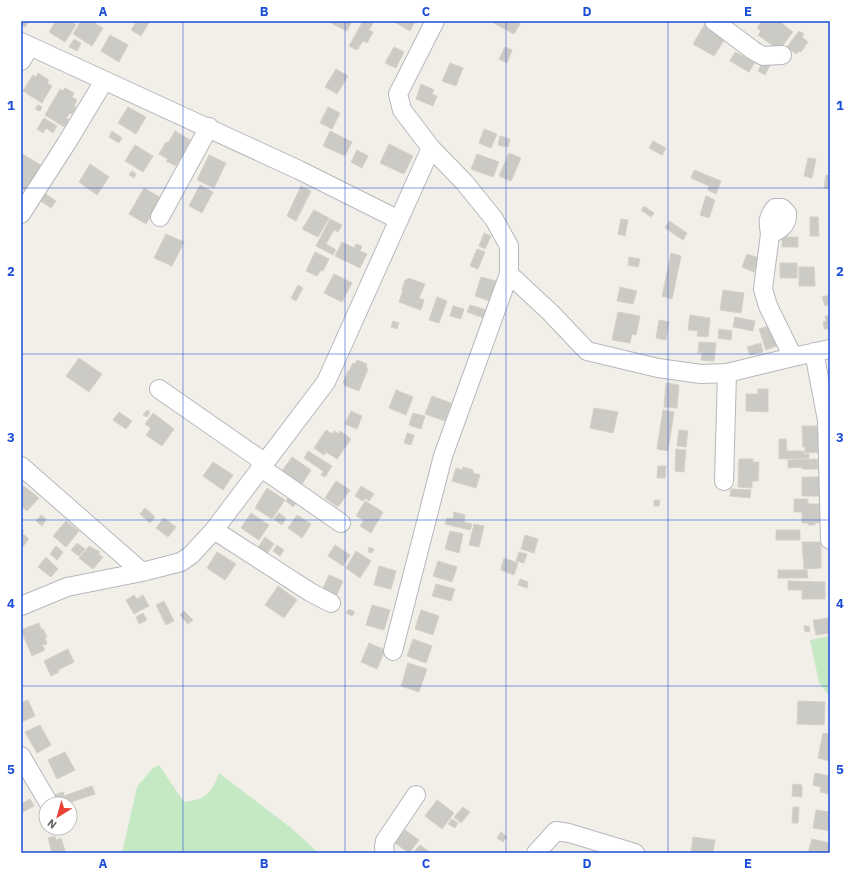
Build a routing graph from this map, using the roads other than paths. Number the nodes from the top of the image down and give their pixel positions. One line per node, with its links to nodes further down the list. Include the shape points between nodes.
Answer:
1 (435, 21): 7 (street, via 398,94 402,110)
2 (714, 21): 4 (street, via 763,56)
3 (24, 50): 5 (street)
4 (782, 55)
5 (104, 81): 6 (street); 8 (street)
6 (209, 127): 9 (street); 10 (street)
7 (430, 148): 10 (street); 12 (street, via 464,182 494,218 509,246)
8 (21, 214)
9 (160, 217)
10 (399, 220): 17 (street, via 326,382)
11 (770, 234): 14 (street, via 763,289 768,306)
12 (509, 274): 15 (street, via 587,351 658,368 701,374); 26 (street, via 443,456)
13 (822, 351): 14 (street); 22 (street, via 827,420)
14 (793, 357): 15 (street)
15 (727, 373): 19 (street)
16 (159, 389): 17 (street)
17 (262, 465): 20 (street); 21 (street)
18 (21, 466): 23 (street)
19 (724, 481)
20 (341, 523)
21 (214, 530): 23 (street, via 181,562); 24 (street)
22 (830, 540)
23 (142, 572): 25 (street, via 66,587)
24 (331, 603)
25 (21, 606)
26 (393, 651)
27 (21, 756): 29 (street)
28 (416, 795): 30 (street, via 385,841)
29 (44, 796)
30 (385, 853)
31 (536, 853): 32 (street, via 556,831)
32 (635, 853)

